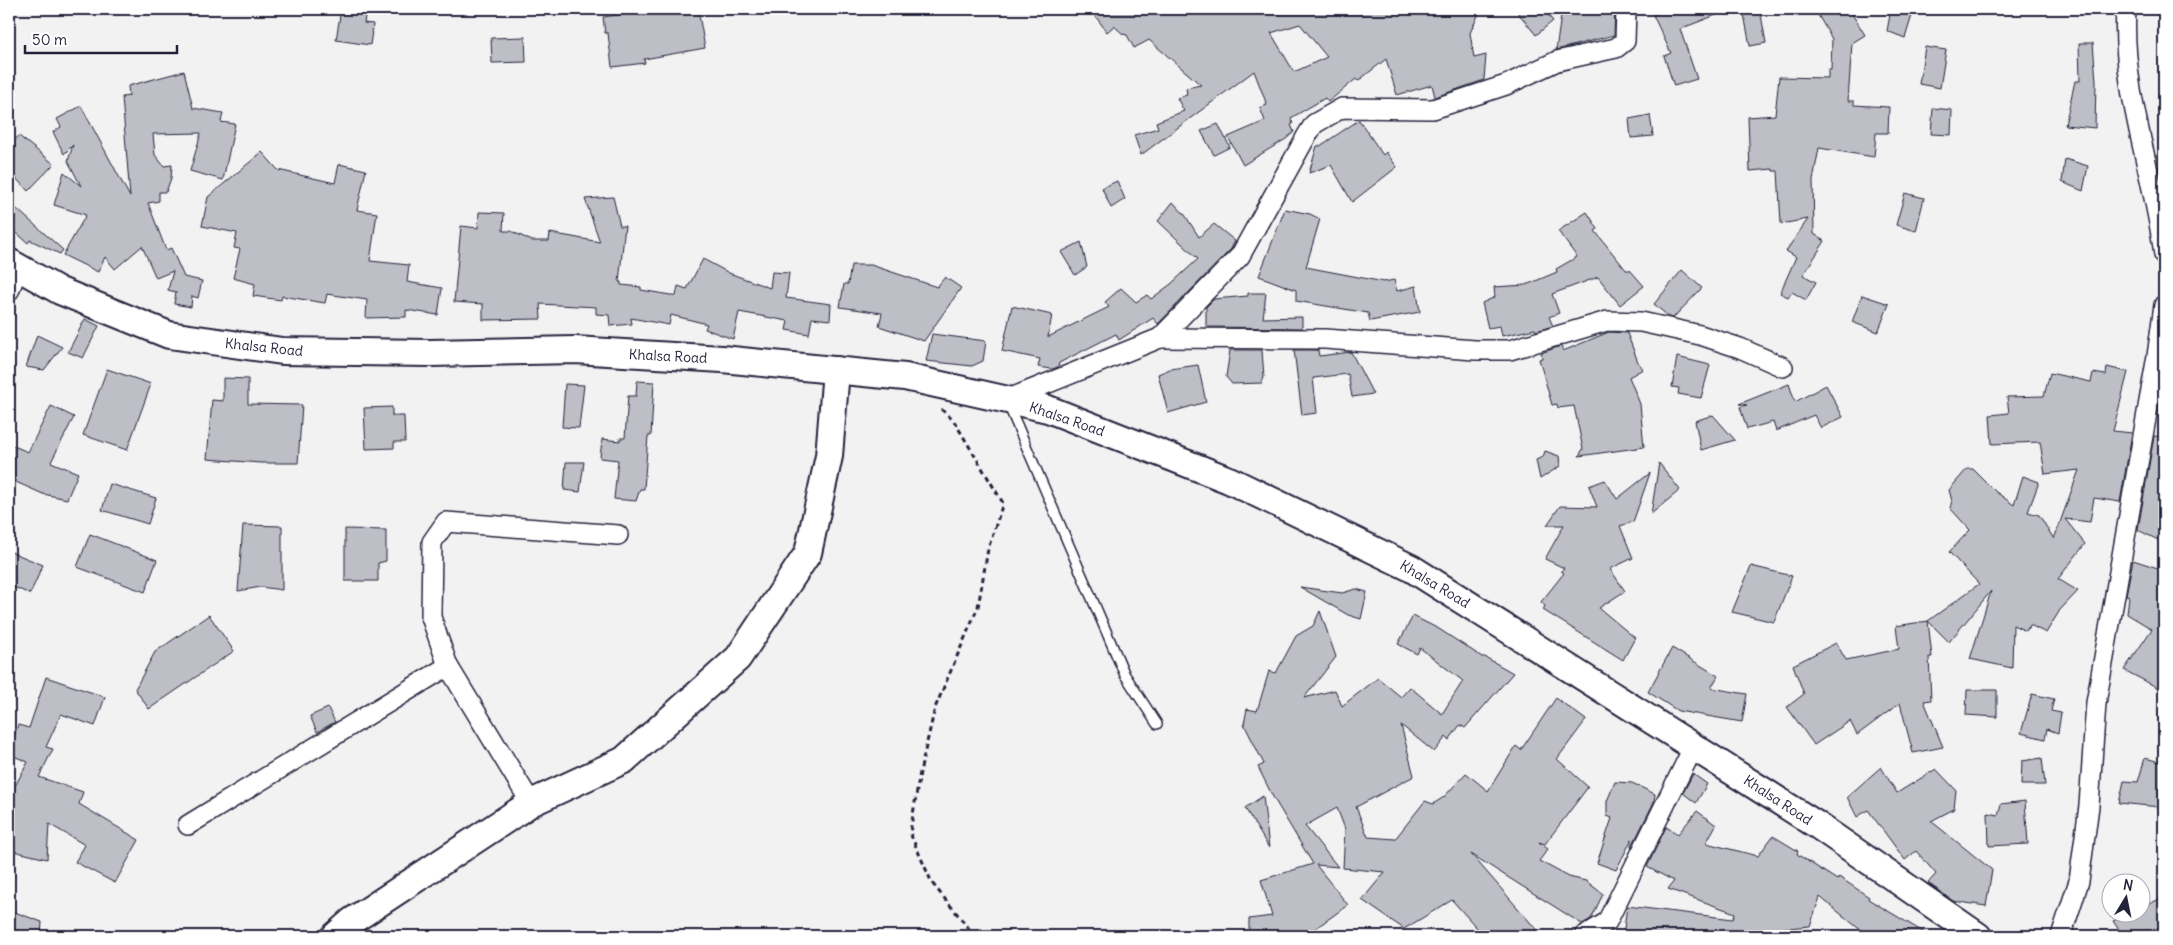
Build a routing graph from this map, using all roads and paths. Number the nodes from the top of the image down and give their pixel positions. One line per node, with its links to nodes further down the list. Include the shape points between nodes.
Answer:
1 (1626, 9): 6 (street, via 1625,40 1616,48 1557,61 1506,85 1433,109 1342,108 1325,116 1314,124 1306,137 1240,256)
2 (2126, 9): 3 (street, via 2131,96)
3 (2164, 255)
4 (12, 274): 8 (main road, Khalsa Road, via 169,335 282,351 430,353 575,350)
5 (2164, 305): 21 (street, via 2158,356 2096,703 2089,806 2079,881)
6 (1160, 338): 7 (street, via 1325,339 1510,350 1607,321 1641,322 1700,335); 9 (street)
7 (1784, 367)
8 (836, 370): 9 (main road, Khalsa Road, via 905,377); 15 (main road, via 829,456 808,552 738,658 624,760)
9 (1006, 400): 13 (lane, via 1125,676); 14 (main road, Khalsa Road, via 1048,409 1230,480 1412,568)
10 (940, 408): 18 (path, via 954,421 1003,503 988,549 978,607 935,708 910,833 932,883)
11 (618, 535): 12 (street, via 446,522 432,542 432,617)
12 (448, 666): 15 (street); 16 (street)
13 (1157, 724)
14 (1694, 746): 19 (street, via 1607,922); 20 (main road, Khalsa Road, via 1817,825)
15 (531, 803): 17 (main road, via 352,921)
16 (188, 825)
17 (335, 936)
18 (975, 936)
19 (1584, 936)
20 (1978, 936)
21 (2061, 936)

